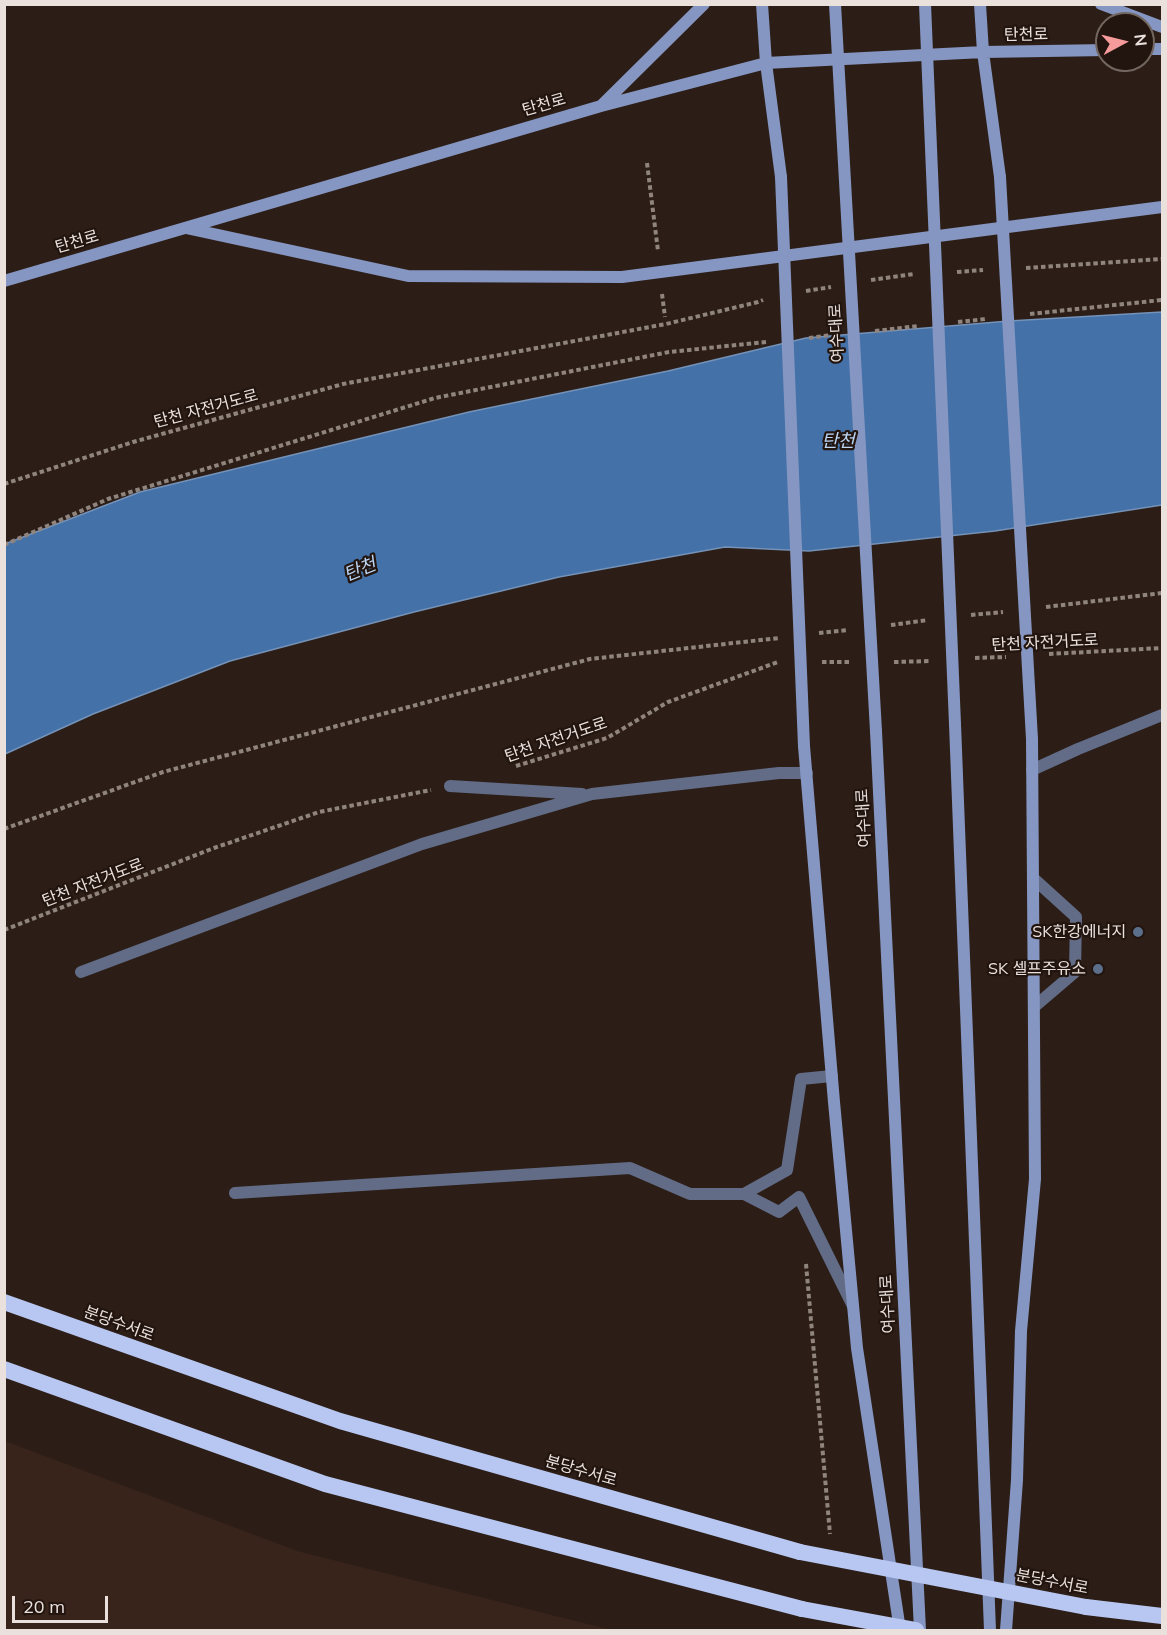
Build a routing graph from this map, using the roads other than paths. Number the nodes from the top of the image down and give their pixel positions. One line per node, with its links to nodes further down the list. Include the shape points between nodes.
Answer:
1 (704, 4): 11 (main road)
2 (762, 4): 10 (main road)
3 (835, 4): 32 (main road, 여수대로, bridge)
4 (925, 4): 33 (main road, bridge)
5 (980, 4): 9 (main road)
6 (1101, 4): 7 (main road)
7 (1162, 27)
8 (1095, 50): 9 (main road, 탄천로)
9 (983, 52): 10 (main road, 탄천로); 16 (main road, bridge, via 1000,177)
10 (766, 63): 11 (main road, 탄천로); 17 (main road, bridge, via 781,177)
11 (601, 106): 13 (main road, 탄천로)
12 (1162, 207): 13 (main road, via 622,277 408,276)
13 (184, 228): 14 (main road, 탄천로)
14 (4, 281)
15 (1162, 715): 16 (lane)
16 (1032, 770): 20 (main road)
17 (807, 773): 19 (lane); 23 (main road)
18 (450, 786): 19 (lane)
19 (592, 794): 21 (lane, via 422,844)
20 (1033, 878): 22 (main road); 22 (lane, via 1076,917 1075,972)
21 (81, 972)
22 (1034, 1007): 34 (main road, via 1035,1179 1022,1331)
23 (832, 1076): 25 (lane, via 801,1078 787,1170); 27 (main road)
24 (236, 1193): 25 (lane, via 630,1168 690,1194)
25 (744, 1194): 27 (lane, via 779,1212 800,1197)
26 (4, 1302): 29 (highway, 분당수서로, bridge, via 340,1421 800,1552 1086,1607)
27 (854, 1307): 30 (main road)
28 (4, 1369): 31 (highway, bridge, via 325,1485 802,1609)
29 (1162, 1616)
30 (900, 1630)
31 (916, 1630)
32 (921, 1630)
33 (990, 1630)
34 (1006, 1630)

